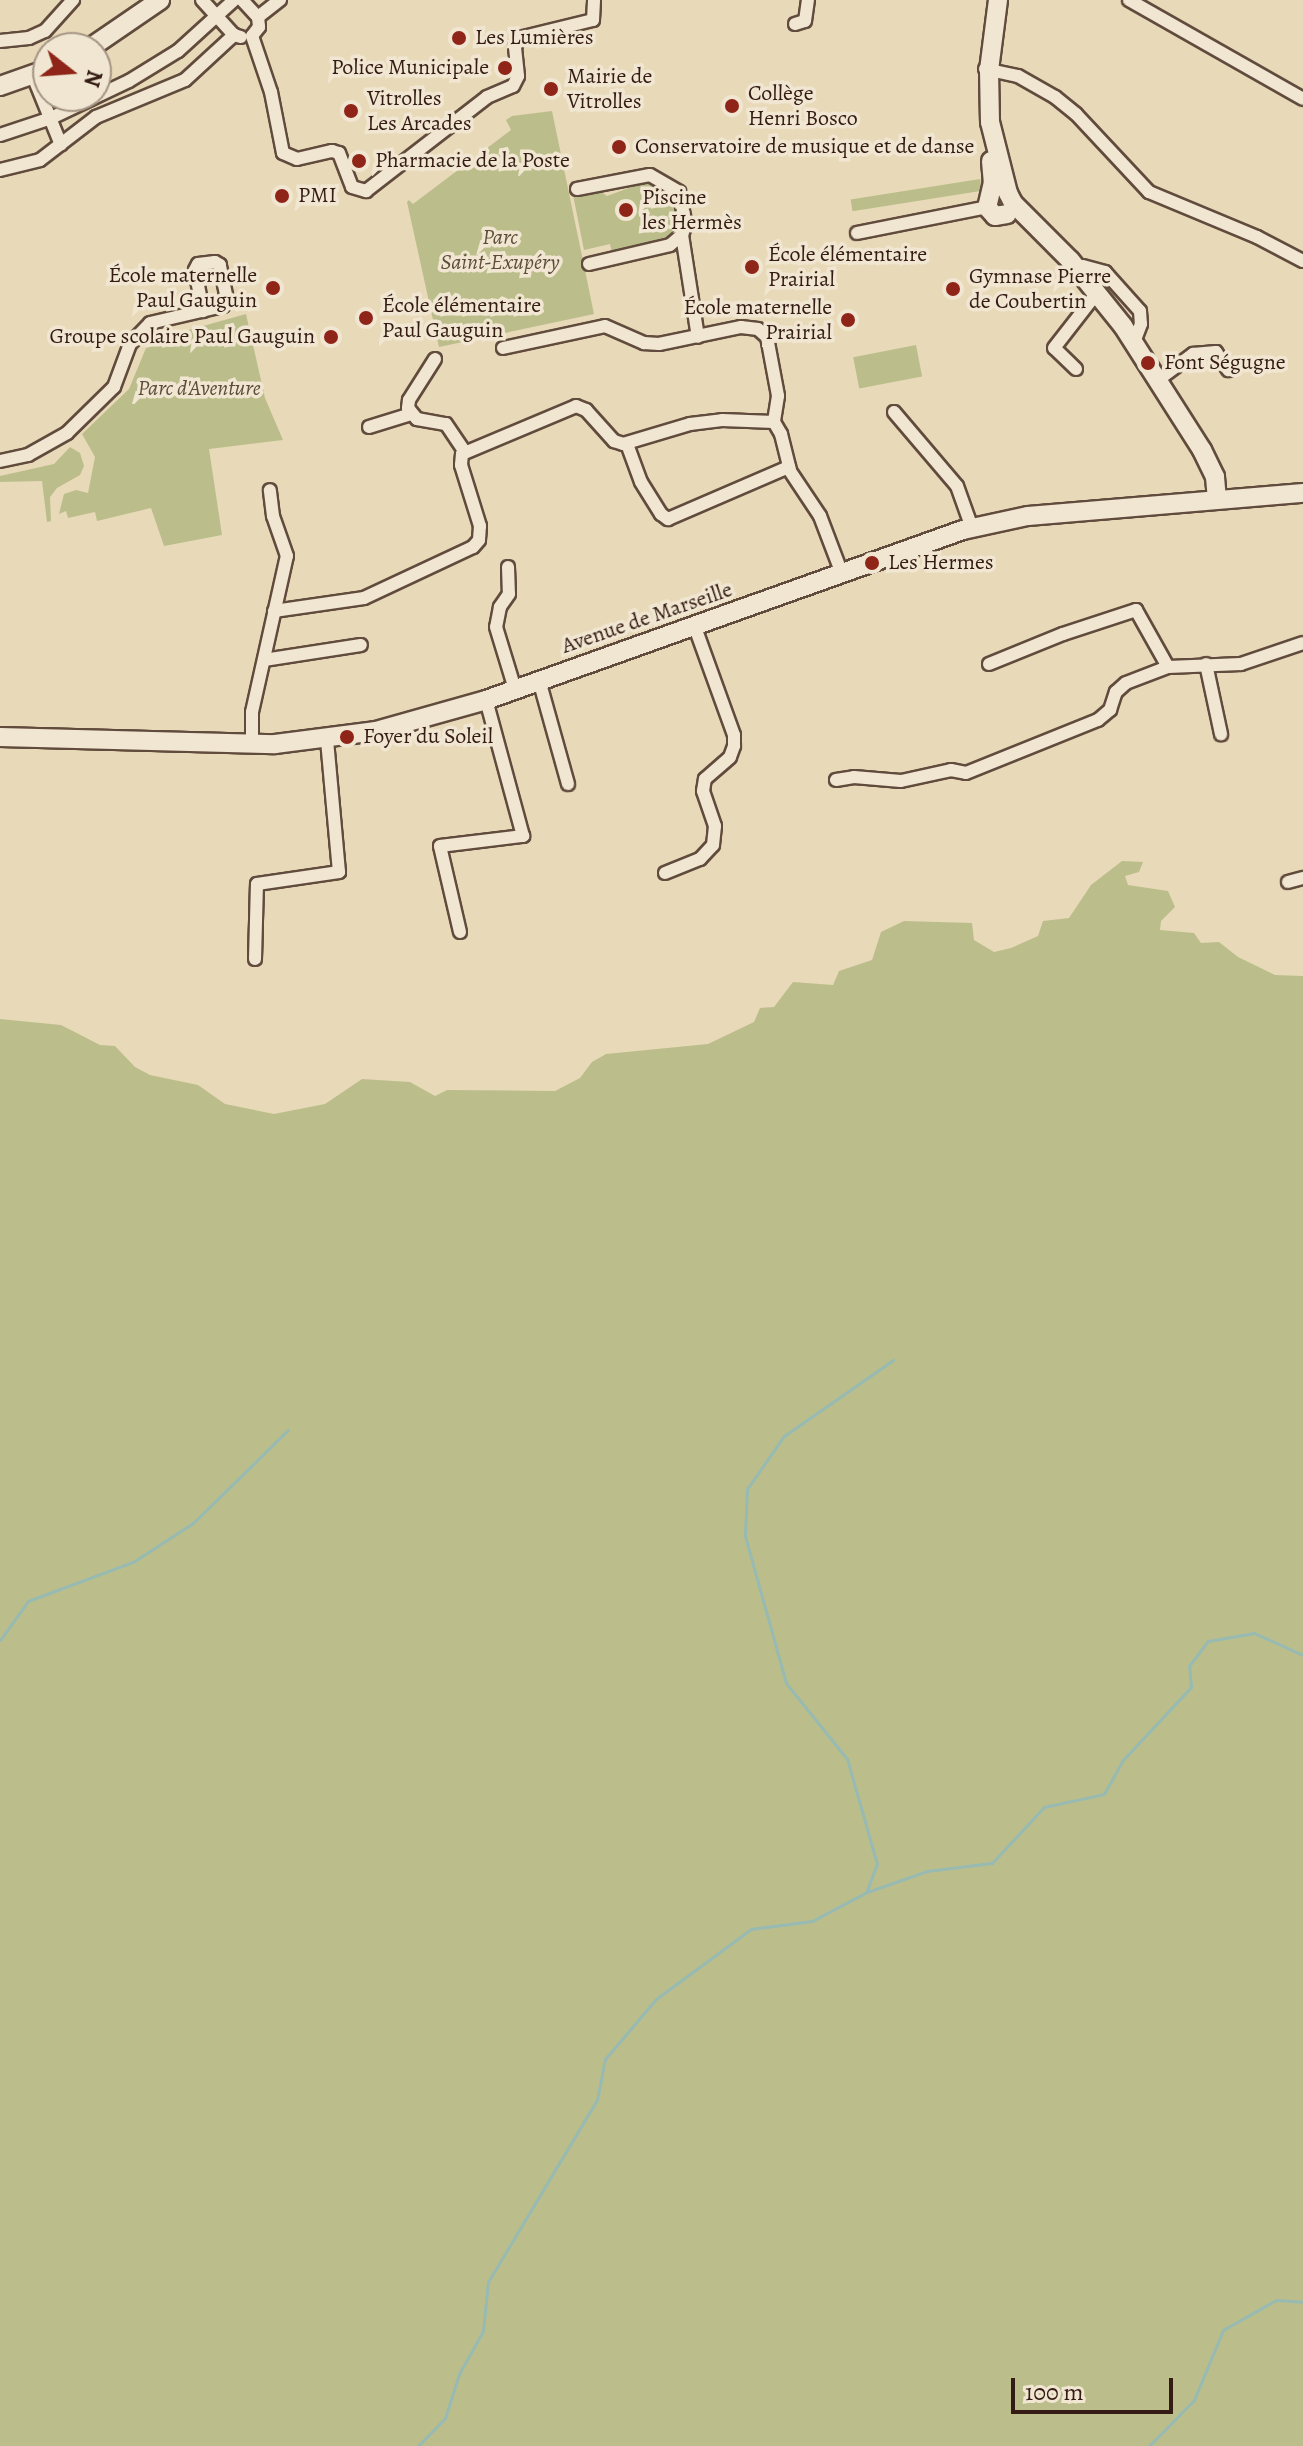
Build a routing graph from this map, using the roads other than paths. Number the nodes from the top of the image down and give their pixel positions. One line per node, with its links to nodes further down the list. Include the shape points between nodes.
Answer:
1 (73, 0): 18 (street, via 45,31)
2 (160, 0): 15 (street)
3 (202, 0): 12 (street)
4 (234, 0): 12 (street)
5 (242, 0): 13 (street)
6 (280, 0): 13 (street)
7 (594, 0): 17 (street, via 593,20 519,38 513,86 487,97 366,191 352,187 339,153 297,159 283,153 271,92)
8 (808, 0): 14 (street, via 805,21)
9 (988, 0): 19 (street)
10 (998, 0): 19 (street)
11 (1129, 0): 22 (street)
12 (217, 15): 16 (street); 24 (street, via 178,51 143,73)
13 (258, 17): 17 (street)
14 (795, 24)
15 (112, 33)
16 (234, 35): 17 (street); 26 (street, via 185,80 113,107)
17 (252, 36)
18 (0, 41)
19 (985, 69): 29 (street); 32 (street, via 1018,76 1055,97 1149,192)
20 (32, 76): 21 (street)
21 (0, 86)
22 (1303, 99)
23 (50, 112): 24 (street)
24 (51, 118): 25 (street); 26 (street)
25 (0, 135)
26 (61, 145): 27 (street, via 40,160)
27 (0, 170)
28 (577, 189): 31 (street, via 650,175 666,181 679,192 686,224)
29 (1001, 202): 30 (street); 34 (street, via 1070,260)
30 (857, 233)
31 (682, 235): 33 (street, via 670,245); 37 (street)
32 (1303, 261)
33 (589, 264)
34 (1077, 272): 35 (street); 38 (street, via 1083,266 1105,272 1140,311)
35 (1096, 294): 38 (street); 41 (street, via 1054,348)
36 (203, 311): 50 (street, via 150,323 130,344 114,387 67,433 28,455)
37 (698, 337): 39 (street, via 644,343 605,326); 46 (street, via 741,327 758,329 767,337 778,396)
38 (1134, 342): 43 (street)
39 (503, 348)
40 (435, 359): 45 (street, via 409,400)
41 (1076, 369)
42 (1228, 370): 43 (street, via 1216,352 1193,354)
43 (1158, 380): 54 (street, via 1208,462)
44 (894, 412): 55 (street, via 957,486)
45 (411, 414): 47 (street); 49 (street, via 446,424)
46 (774, 422): 48 (street, via 690,424); 51 (street)
47 (369, 427)
48 (627, 444): 49 (street, via 614,441 576,406); 51 (street, via 641,482 668,519)
49 (465, 452): 58 (street, via 461,465 480,526 473,547 364,598)
50 (0, 461)
51 (789, 467): 57 (street, via 820,516)
52 (270, 490): 58 (street, via 287,556)
53 (1303, 493): 54 (street, Avenue de Marseille)
54 (1217, 498): 55 (street, Avenue de Marseille, via 1028,516)
55 (972, 528): 57 (street, Avenue de Marseille)
56 (508, 567): 67 (street, via 509,594 496,627)
57 (842, 574): 59 (street, Avenue de Marseille)
58 (274, 611): 62 (street)
59 (695, 627): 66 (street, Avenue de Marseille); 75 (street, via 734,746 730,757 705,779 705,800 715,826 713,845 700,859)
60 (1303, 643): 64 (street, via 1241,664)
61 (361, 645): 62 (street)
62 (264, 660): 72 (street, via 252,712)
63 (989, 664): 65 (street, via 1136,610)
64 (1206, 664): 65 (street); 69 (street)
65 (1168, 667): 73 (street, via 1126,683 1098,720 966,773 951,770 901,781)
66 (539, 680): 67 (street, Avenue de Marseille); 74 (street)
67 (515, 689): 68 (street, Avenue de Marseille)
68 (486, 700): 71 (street, Avenue de Marseille); 78 (street, via 523,836 440,846)
69 (1221, 734)
70 (0, 737): 72 (street, Avenue de Marseille)
71 (327, 740): 72 (street, Avenue de Marseille); 79 (street, via 339,872 257,884)
72 (252, 744)
73 (836, 780)
74 (568, 784)
75 (665, 873)
76 (1303, 878): 77 (street)
77 (1288, 882)
78 (460, 932)
79 (255, 959)

